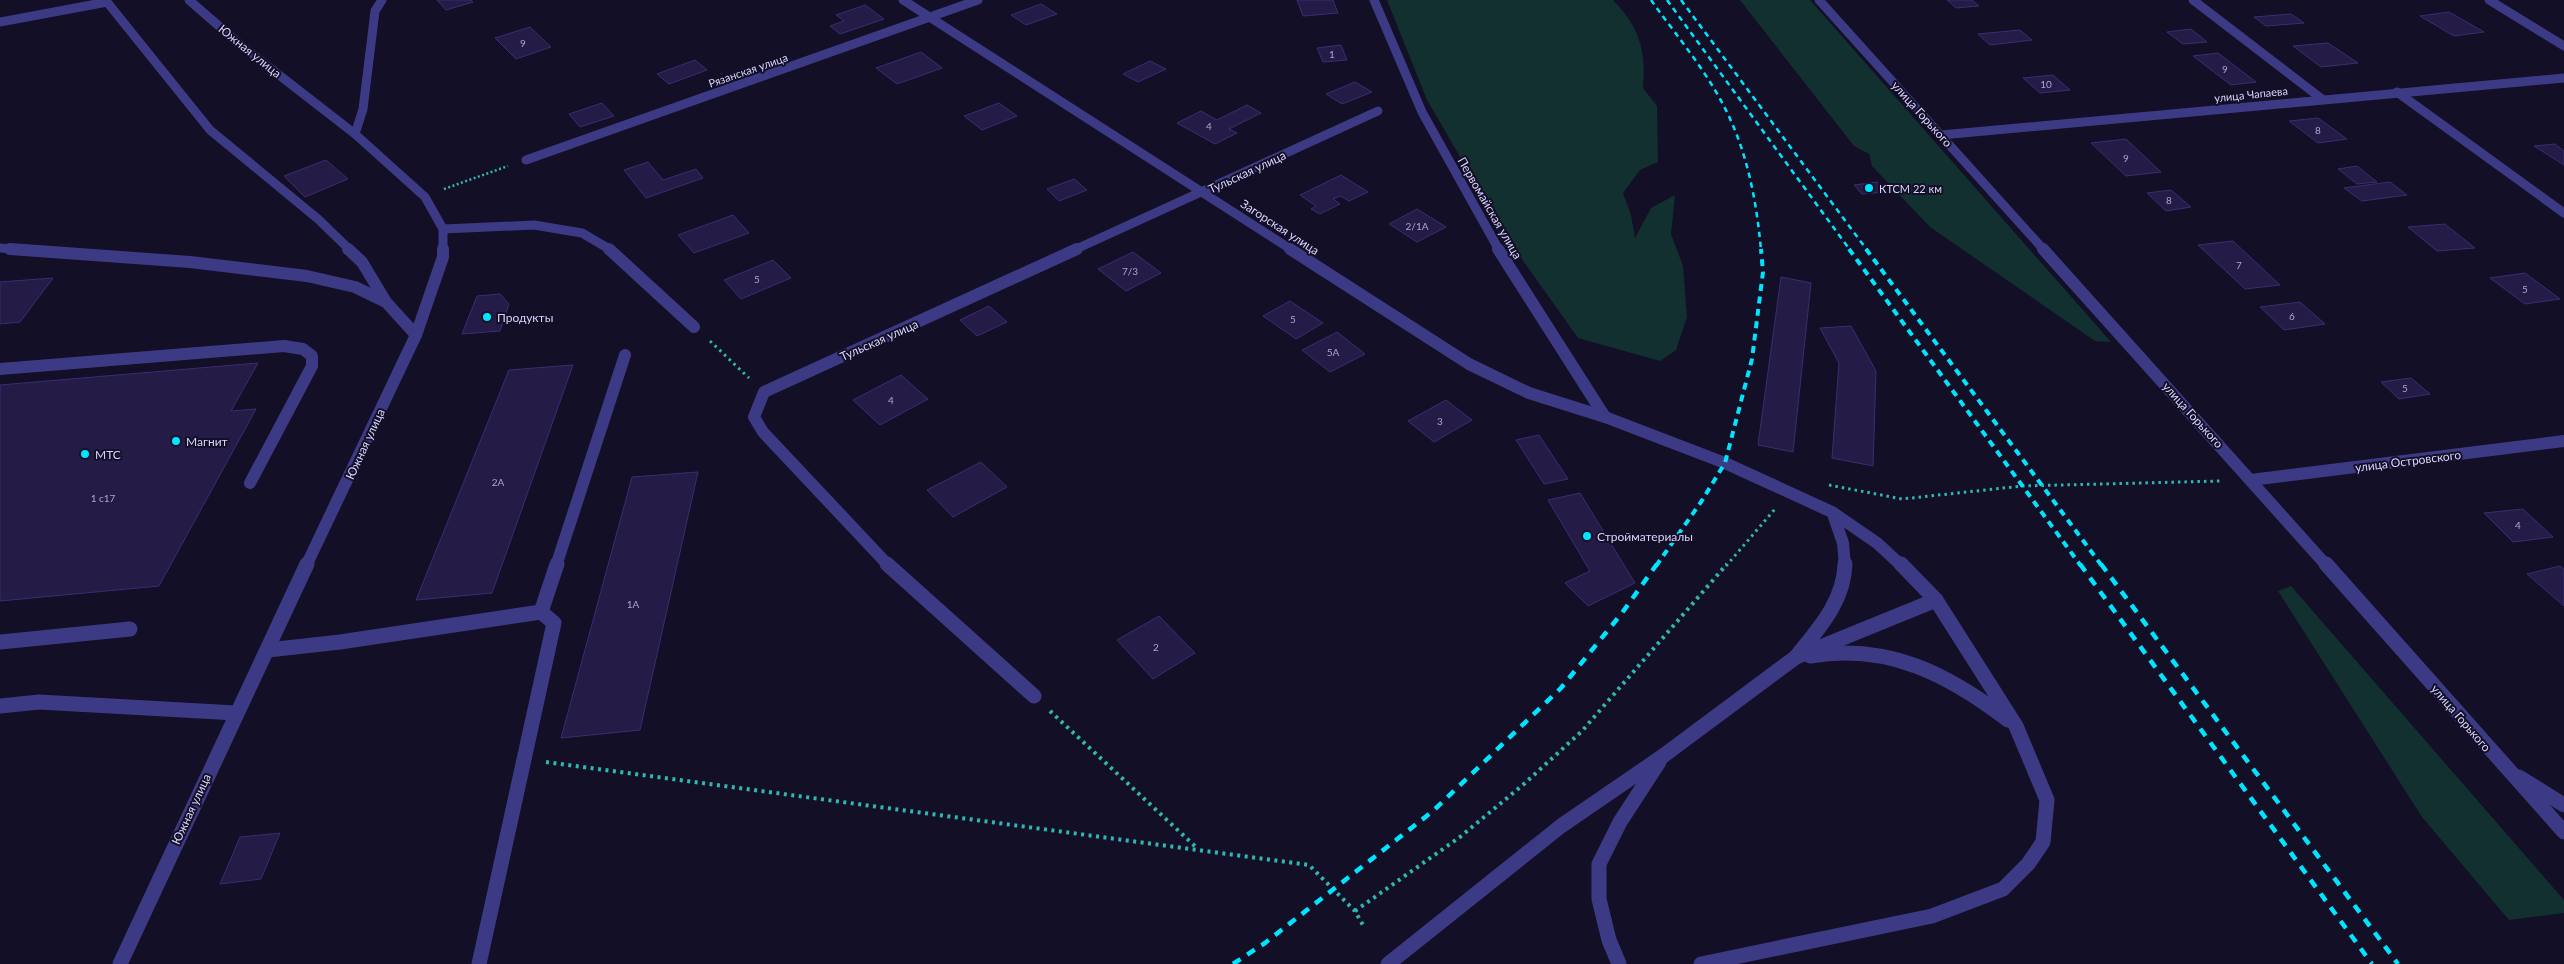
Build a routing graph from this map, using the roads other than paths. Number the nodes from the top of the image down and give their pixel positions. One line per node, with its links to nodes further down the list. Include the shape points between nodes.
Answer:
1 (189, 0): 17 (street, Южная улица, via 243,47)
2 (382, 0): 17 (street, via 375,10 363,109)
3 (903, 0): 10 (street, Загорская улица)
4 (978, 0): 10 (street, Рязанская улица)
5 (1374, 0): 29 (street, Первомайская улица, via 1422,112 1496,246)
6 (1819, 0): 18 (street, улица Горького)
7 (2193, 0): 15 (street)
8 (2489, 0): 12 (street)
9 (106, 1): 11 (street); 24 (street, via 210,130 318,219 362,262)
10 (929, 18): 19 (street, Рязанская улица); 20 (street, Загорская улица)
11 (0, 22)
12 (2564, 46)
13 (2564, 78): 14 (street, улица Чапаева)
14 (2397, 92): 15 (street, улица Чапаева); 21 (street)
15 (2322, 99): 18 (street, улица Чапаева)
16 (1378, 111): 20 (street, Тульская улица)
17 (355, 134): 22 (street, Южная улица, via 425,197)
18 (1941, 135): 31 (street, улица Горького)
19 (526, 160)
20 (1203, 192): 29 (street, Загорская улица, via 1470,364 1529,393); 40 (street, Тульская улица, via 764,392 754,416 763,432 876,554)
21 (2564, 213)
22 (443, 229): 25 (street, via 534,225 582,233 611,250); 26 (street, Южная улица, via 443,257)
23 (0, 248): 24 (street, via 258,269 355,287)
24 (386, 302): 26 (street)
25 (694, 327)
26 (416, 335): 38 (street, Южная улица)
27 (625, 355): 35 (street)
28 (0, 369): 32 (street, via 284,346 304,349 312,356 312,366)
29 (1605, 417): 33 (street, Загорская улица, via 1726,463)
30 (2564, 441): 31 (street, улица Островского)
31 (2252, 480): 45 (street, улица Горького)
32 (250, 483)
33 (1832, 512): 34 (street, Загорская улица, via 1877,543); 39 (street, via 1842,535 1845,566 1840,593)
34 (1936, 600): 39 (street); 43 (street, Загорская улица)
35 (541, 612): 38 (street); 49 (street, via 554,623)
36 (130, 630): 37 (street)
37 (0, 642)
38 (268, 650): 42 (street, Южная улица)
39 (1796, 658): 43 (street, via 1848,652 1887,657 1948,679 1981,698); 44 (street)
40 (1034, 696)
41 (0, 706): 42 (street, via 39,702)
42 (236, 713): 48 (street, Южная улица)
43 (2016, 726): 52 (street, Загорская улица, via 2047,800 2044,842 2003,889 1932,916)
44 (1663, 756): 50 (street, via 1561,826); 51 (street, via 1620,822 1599,864 1599,899)
45 (2504, 767): 46 (street); 47 (street, улица Горького)
46 (2564, 805)
47 (2564, 832)
48 (120, 964)
49 (479, 964)
50 (1388, 964)
51 (1619, 964)
52 (1701, 964)

